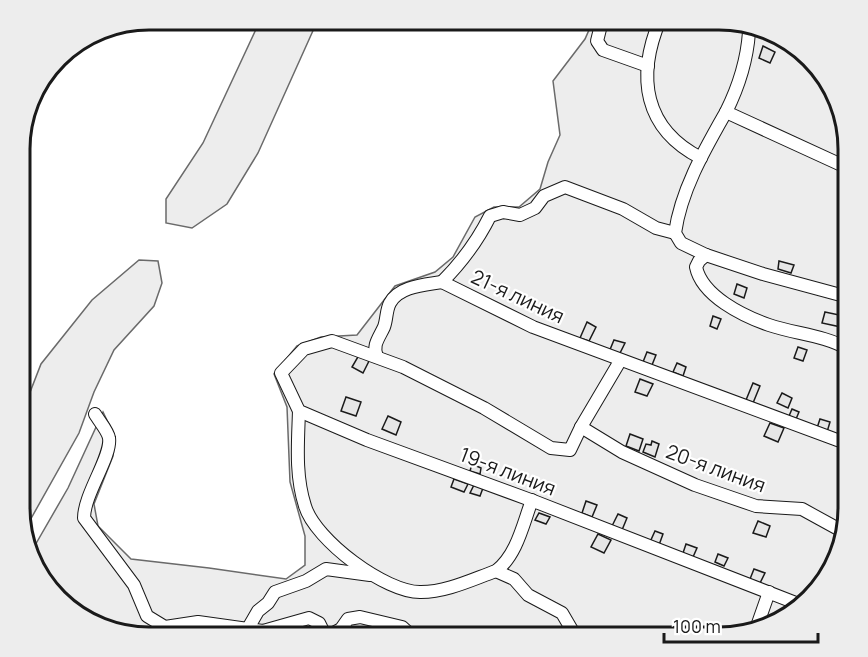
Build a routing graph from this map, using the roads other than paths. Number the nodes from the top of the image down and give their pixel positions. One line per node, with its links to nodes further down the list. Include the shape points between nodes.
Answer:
1 (600, 30): 4 (street, via 597,41 603,50)
2 (656, 30): 4 (street)
3 (751, 34): 5 (street, via 741,79)
4 (648, 66): 6 (street, via 647,89 659,123 686,150)
5 (726, 112): 6 (street); 7 (street)
6 (701, 158): 8 (street, via 678,212)
7 (838, 163)
8 (675, 233): 9 (street, via 681,243); 10 (street, 21-я линия, via 565,187 544,196 535,208 520,215 502,212 490,216 463,261)
9 (706, 255): 11 (street); 12 (street, via 696,267 697,275 718,298 768,325)
10 (442, 282): 13 (street, via 413,287 389,304 374,350); 14 (street, 21-я линия, via 533,327)
11 (838, 294)
12 (838, 343)
13 (377, 357): 15 (street, via 332,341 304,349 280,373); 17 (street, via 484,408 551,448 570,450)
14 (620, 361): 17 (street); 18 (street, 21-я линия)
15 (299, 411): 19 (street, 19-я линия); 22 (street, via 297,462 305,507 312,522)
16 (95, 414): 26 (street, via 109,437 108,449 84,518 134,585 147,616)
17 (581, 427): 20 (street, 20-я линия, via 622,452 695,485 756,506 802,509)
18 (838, 440)
19 (532, 500): 21 (street, via 506,564); 23 (street, 19-я линия)
20 (836, 528)
21 (496, 572): 22 (street, via 421,592 398,588); 34 (street, via 514,579 528,596 562,613)
22 (371, 576): 29 (street, via 326,569 275,592 258,611)
23 (769, 592): 24 (street, 19-я линия); 25 (street)
24 (792, 601)
25 (759, 620)
26 (165, 627)
27 (165, 627): 28 (street, via 198,622)
28 (221, 627)
29 (251, 627)
30 (277, 627): 31 (street, via 309,618)
31 (321, 627)
32 (342, 627): 33 (street, via 348,619 360,617)
33 (402, 627)
34 (570, 627)

